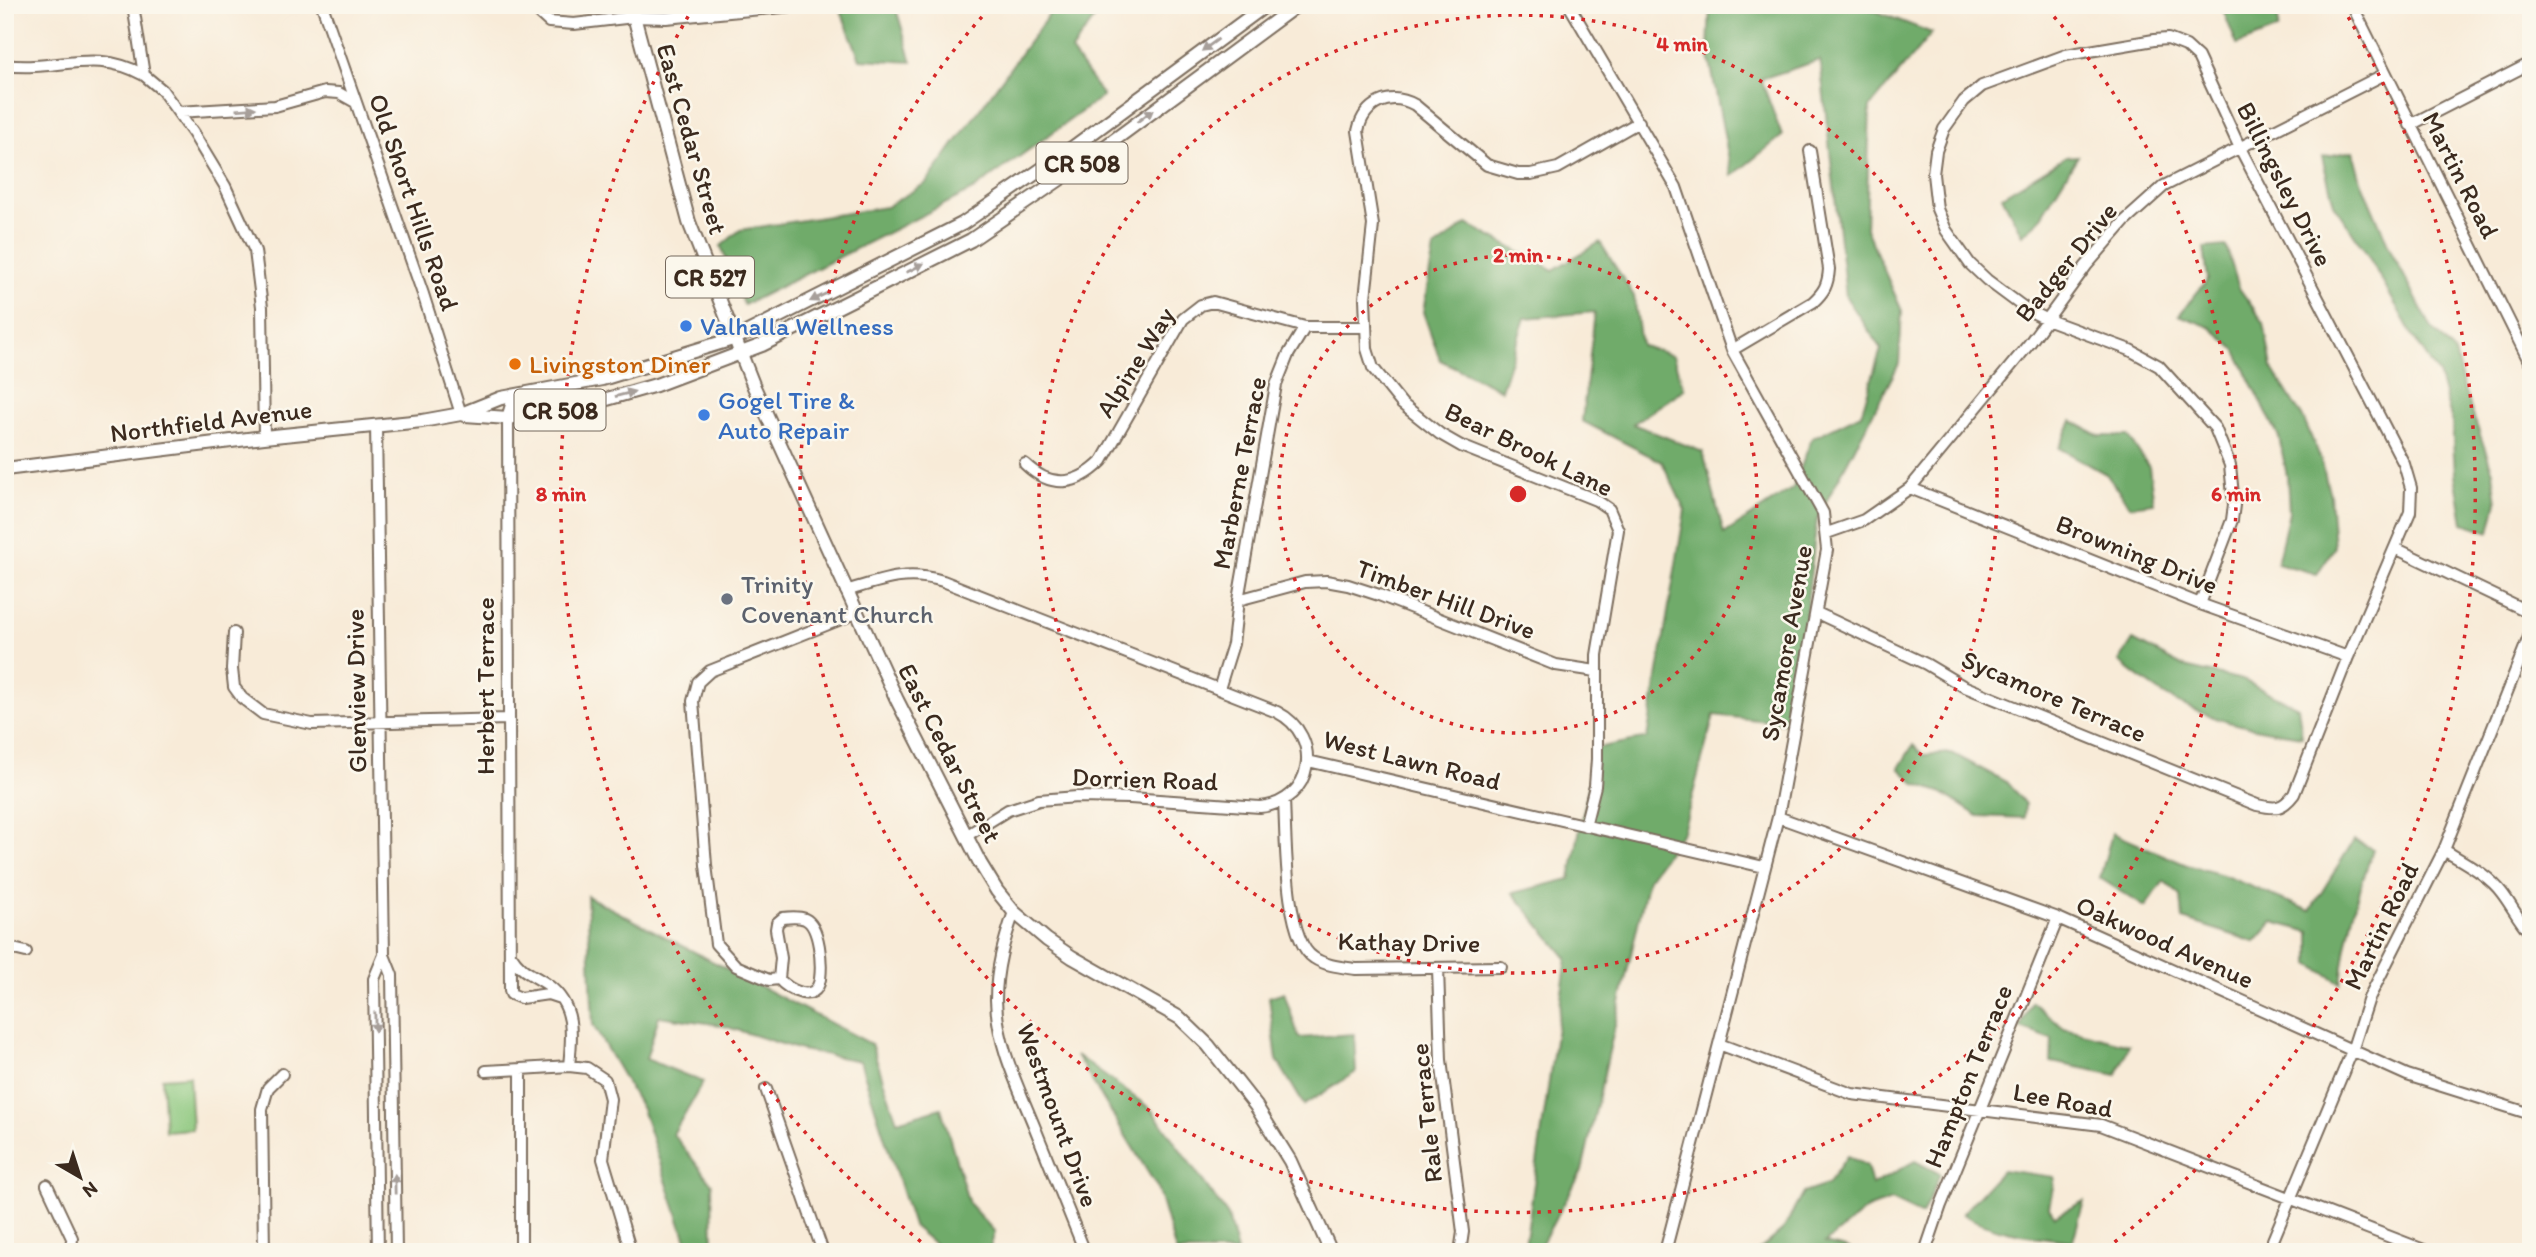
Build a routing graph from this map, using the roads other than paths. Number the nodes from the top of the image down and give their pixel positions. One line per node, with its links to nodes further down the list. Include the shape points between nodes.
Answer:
1 (133, 5): 17 (street)
2 (322, 5): 18 (street, Old Short Hills Road)
3 (536, 5): 11 (street, via 549,22 574,24)
4 (1266, 5): 12 (main road, CR 508)
5 (1297, 5): 13 (main road, CR 508)
6 (1569, 5): 21 (street, Sycamore Avenue)
7 (2352, 5): 16 (street, Martin Road)
8 (794, 6): 9 (street)
9 (764, 7): 10 (street)
10 (738, 8): 11 (street, via 666,18)
11 (632, 11): 31 (main road, East Cedar Street / CR 527, via 689,222)
12 (1234, 28): 13 (main road); 20 (main road, CR 508, one-way to 20)
13 (1247, 41): 23 (main road, CR 508, one-way to 13)
14 (2531, 63): 22 (street)
15 (5, 65): 17 (street, via 42,67 99,60 127,65)
16 (2385, 74): 22 (street, Martin Road); 24 (street, Badger Drive)
17 (144, 75): 19 (street)
18 (355, 102): 19 (street, one-way to 18, via 275,106 325,92 340,93); 36 (street, Old Short Hills Road)
19 (178, 112): 39 (street, via 225,186 255,251 262,307)
20 (1111, 119): 23 (main road); 26 (main road, CR 508)
21 (1639, 122): 30 (street, Bear Brook Lane, via 1558,168 1518,174 1487,165 1409,102 1386,99 1373,106 1358,131 1373,225); 32 (street, Sycamore Avenue, via 1676,187)
22 (2410, 125): 34 (street, Martin Road)
23 (1122, 133): 27 (main road, CR 508)
24 (2239, 146): 28 (street, Badger Drive, via 2164,186 2086,266); 28 (street, Billingsley Drive, via 2198,57 2168,39 2066,55 1972,93 1939,140 1933,174 1937,209 1950,238 1979,272 2006,296); 44 (street, Billingsley Drive, via 2404,464 2411,488 2410,512)
25 (1810, 151): 32 (street, via 1828,282 1813,302)
26 (988, 206): 27 (main road); 31 (main road, CR 508, one-way to 31, via 962,224)
27 (999, 221): 33 (main road, CR 508, one-way to 27, via 971,240)
28 (2046, 319): 42 (street, Badger Drive); 47 (street, Billingsley Drive, via 2130,350 2159,366 2215,428 2234,481 2233,513)
29 (1305, 327): 30 (street); 40 (street, Alpine Way, via 1213,302 1200,305 1183,319 1092,471 1067,481 1053,480 1037,475); 46 (street, Marberne Terrace, via 1276,386)
30 (1364, 327): 54 (street, Bear Brook Lane, via 1373,368 1420,420 1461,446 1596,500 1613,516 1618,544)
31 (736, 338): 33 (main road, East Cedar Street / CR 527); 35 (main road, CR 508)
32 (1731, 350): 43 (street, Sycamore Avenue, via 1823,513)
33 (741, 354): 37 (main road, CR 508, one-way to 33, via 656,386); 45 (main road, East Cedar Street / CR 527)
34 (2531, 365)
35 (573, 386): 36 (main road, CR 508, via 501,398); 37 (main road, via 566,395 512,405)
36 (461, 414): 37 (main road, CR 508); 38 (main road, Northfield Avenue / CR 508)
37 (508, 418): 56 (street, Herbert Terrace)
38 (376, 425): 39 (main road, Northfield Avenue / CR 508); 57 (street, Glenview Drive)
39 (264, 437): 41 (main road, Northfield Avenue / CR 508)
40 (1025, 464)
41 (5, 469)
42 (1910, 488): 43 (street, Badger Drive, via 1864,520); 47 (street, Browning Drive)
43 (1827, 533): 49 (street, Sycamore Avenue)
44 (2395, 548): 50 (street); 53 (street, Billingsley Drive)
45 (846, 591): 48 (main road, East Cedar Street / CR 527); 55 (street, West Lawn Road, via 888,578 923,575 943,580)
46 (1238, 600): 54 (street, Timber Hill Drive, via 1306,582 1348,585 1556,665); 55 (street, Marberne Terrace, via 1233,644)
47 (2200, 604): 53 (street, Browning Drive)
48 (856, 613): 63 (main road, East Cedar Street / CR 527); 75 (street, via 710,671 698,682 693,701 716,944 736,966 769,980)
49 (1817, 613): 60 (street, Sycamore Terrace, via 1963,686); 61 (street, Sycamore Avenue)
50 (2531, 613)
51 (2531, 632): 64 (street, Martin Road)
52 (234, 633): 57 (street, via 234,687 263,713 312,724)
53 (2348, 657): 60 (street, Billingsley Drive, via 2294,794)
54 (1596, 671): 62 (street, Bear Brook Lane, via 1597,759)
55 (1219, 689): 58 (street, West Lawn Road, via 1286,717 1300,731)
56 (508, 719): 57 (street); 71 (street, Herbert Terrace)
57 (379, 722): 72 (street, Glenview Drive)
58 (1308, 761): 59 (street, via 1302,780); 62 (street, West Lawn Road)
59 (1284, 800): 63 (street, Dorrien Road, via 1260,807 1130,798 1039,800 1008,810); 74 (street, Kathay Drive, via 1290,906 1302,945 1312,957 1356,969)
60 (2277, 810)
61 (1778, 817): 65 (street, Sycamore Avenue); 67 (street, Oakwood Avenue)
62 (1585, 825): 65 (street, West Lawn Road)
63 (966, 836): 66 (main road, East Cedar Street / CR 527)
64 (2444, 850): 68 (street, via 2501,891); 78 (street, Martin Road, via 2369,998)
65 (1764, 867): 77 (street, Sycamore Avenue)
66 (1014, 912): 96 (street, Westmount Drive, via 998,971 1000,1031 1010,1069); 97 (main road, East Cedar Street / CR 527, via 1072,957 1180,1018 1208,1045 1256,1106 1290,1161)
67 (2057, 918): 78 (street, Oakwood Avenue); 84 (street, Hampton Terrace)
68 (2531, 934)
69 (5, 947): 70 (street)
70 (26, 952)
71 (510, 954): 76 (street, via 521,970); 76 (street, Herbert Terrace, via 512,994)
72 (384, 956): 91 (street, Glenview Drive, one-way to 91, via 374,979); 92 (street, Glenview Drive, one-way to 72, via 392,975)
73 (1501, 967): 74 (street, Kathay Drive)
74 (1438, 968): 98 (street, Rale Terrace, via 1441,1060 1462,1231)
75 (779, 979): 75 (street, via 797,994 818,986 818,936 803,917 783,918 778,923)
76 (560, 998): 79 (street, via 572,1027)
77 (1719, 1044): 84 (street, Lee Road, via 1852,1094); 99 (street, Sycamore Avenue)
78 (2351, 1051): 85 (street, Oakwood Avenue, via 2407,1075); 87 (street, Martin Road)
79 (569, 1066): 80 (street); 94 (street, via 587,1068 605,1080 610,1099 603,1159)
80 (521, 1069): 81 (street); 93 (street)
81 (486, 1071)
82 (282, 1074): 90 (street, via 268,1088 262,1109)
83 (766, 1089): 95 (street)
84 (1978, 1109): 87 (street, Lee Road, via 2101,1125); 100 (street, Hampton Terrace)
85 (2531, 1114)
86 (47, 1185): 89 (street, via 72,1238)
87 (2289, 1199): 88 (street, Martin Road); 101 (street, Lee Road)
88 (2273, 1240)
89 (71, 1252)
90 (264, 1252)
91 (378, 1252)
92 (396, 1252)
93 (521, 1252)
94 (631, 1252)
95 (823, 1252)
96 (1085, 1252)
97 (1331, 1252)
98 (1460, 1252)
99 (1665, 1252)
100 (1925, 1252)
101 (2429, 1252)

